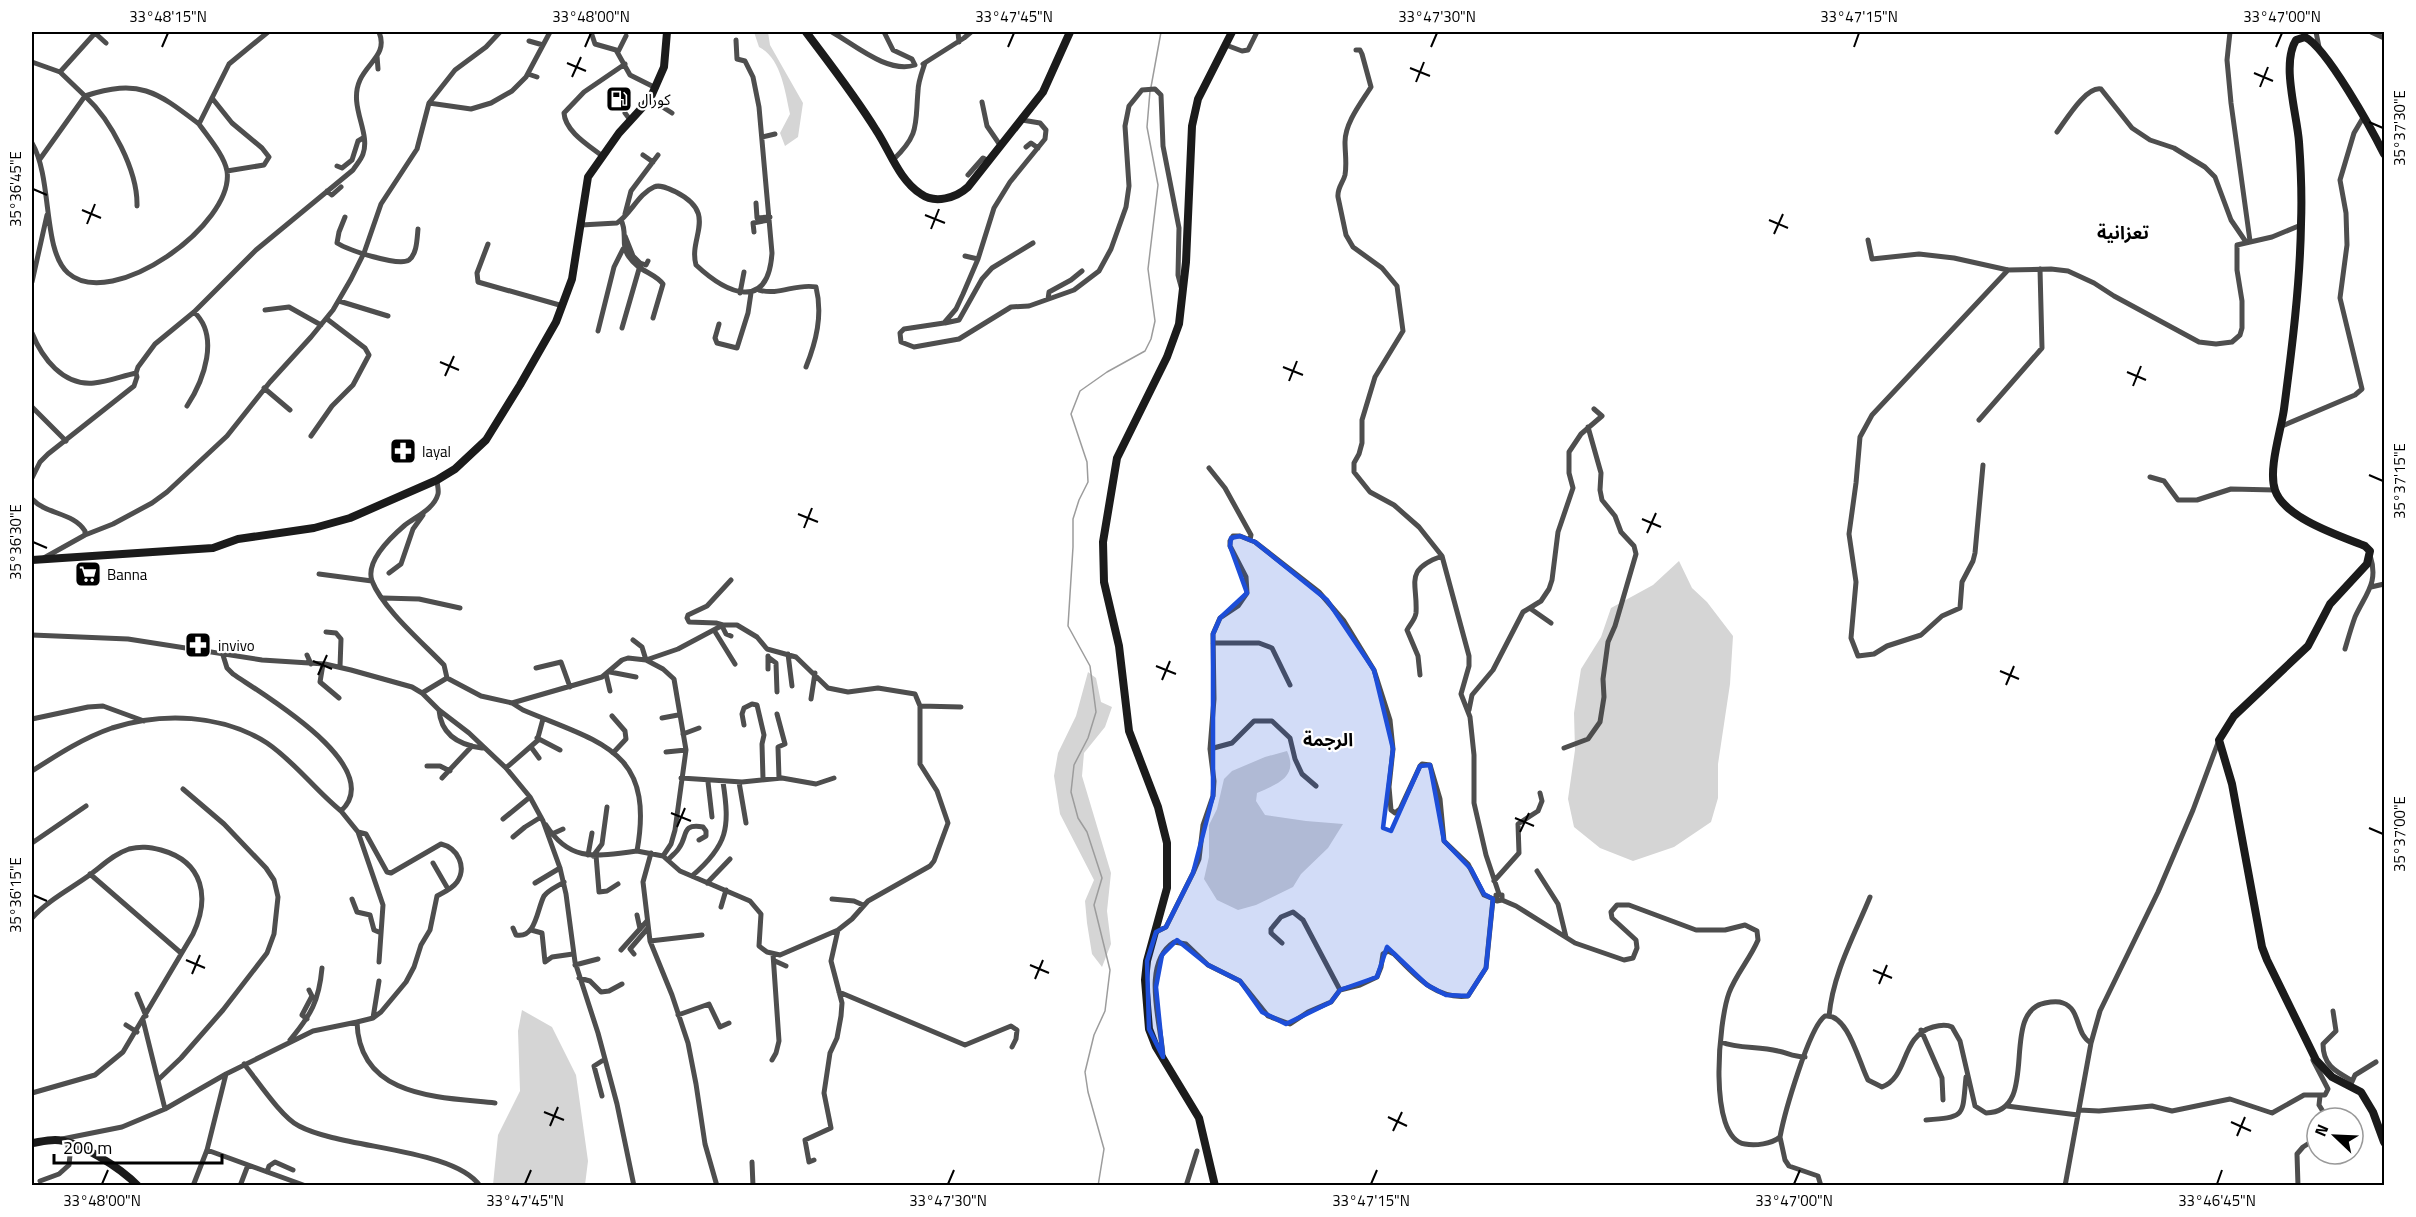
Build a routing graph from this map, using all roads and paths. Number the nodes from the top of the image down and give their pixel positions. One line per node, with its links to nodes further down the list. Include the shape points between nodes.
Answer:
1 (88, 32): 19 (street)
2 (268, 32): 43 (street, via 229,64)
3 (379, 32): 32 (street, via 382,42)
4 (500, 32): 46 (street, via 455,70)
5 (550, 32): 27 (street)
6 (591, 32): 31 (street, via 595,44)
7 (667, 32): 41 (main road, via 664,67)
8 (806, 32): 66 (main road)
9 (832, 32): 36 (street, via 887,63 905,68)
10 (884, 32): 36 (street, via 892,50 912,59)
11 (958, 32): 25 (street)
12 (971, 32): 25 (street)
13 (1070, 32): 50 (main road, via 1043,92)
14 (1232, 32): 28 (main road)
15 (1257, 32): 28 (street, via 1248,50)
16 (2230, 32): 86 (street, via 2227,60)
17 (2316, 32): 30 (street)
18 (2371, 32): 22 (street)
19 (94, 34): 26 (street); 38 (street)
20 (2298, 34): 30 (main road); 81 (main road, via 2290,60 2300,143)
21 (626, 36): 31 (street)
22 (2385, 38)
23 (736, 40): 55 (street, via 737,59 745,61 753,77)
24 (529, 41): 27 (street)
25 (959, 42): 34 (street)
26 (106, 43)
27 (543, 45): 39 (street)
28 (1226, 45): 103 (main road, via 1198,99 1192,126)
29 (1356, 50): 141 (street, via 1362,54 1371,87 1348,127 1347,164 1338,197 1346,235 1353,247 1382,268 1397,286 1403,331 1375,377 1362,420 1362,443 1354,472 1370,492 1419,526)
30 (2320, 51): 49 (main road)
31 (618, 52): 35 (street)
32 (377, 56): 37 (street); 56 (street, via 357,91)
33 (32, 62): 38 (street)
34 (925, 63): 36 (street); 66 (street, via 913,134 905,149)
35 (625, 64): 41 (street, via 630,75); 62 (street, via 584,92 564,113 569,127)
36 (915, 65)
37 (378, 69)
38 (60, 72): 42 (street)
39 (528, 74): 40 (street); 46 (street, via 512,91 484,107)
40 (537, 76)
41 (656, 88): 44 (main road)
42 (85, 96): 52 (street, via 119,88 150,92 162,96); 65 (street); 75 (street, via 105,119 118,144 135,181)
43 (212, 98): 52 (street); 70 (street, via 269,157 264,165)
44 (645, 101): 48 (street); 51 (main road)
45 (982, 102): 58 (street, via 987,126)
46 (429, 103): 90 (street, via 417,149 381,204)
47 (625, 113): 51 (street)
48 (672, 113)
49 (2364, 116): 61 (main road); 126 (street, via 2354,133 2340,180 2347,245 2340,298 2362,389)
50 (1022, 120): 58 (main road); 60 (street, via 1044,126 1046,134)
51 (631, 121): 62 (main road)
52 (199, 124): 70 (street)
53 (2057, 132): 86 (street, via 2086,95 2094,88 2101,89 2132,128 2150,140 2174,148 2210,172 2231,220)
54 (775, 134): 55 (street)
55 (762, 137): 79 (street)
56 (363, 138): 69 (street, via 358,141 352,160 342,168); 73 (street, via 362,158)
57 (32, 143): 65 (street)
58 (1000, 145): 67 (main road)
59 (1026, 147): 60 (street, via 1031,143)
60 (1038, 148): 92 (street, via 1018,169 994,208)
61 (2385, 154)
62 (601, 155): 80 (main road, via 588,177)
63 (643, 155): 68 (street)
64 (658, 155): 68 (street)
65 (40, 159): 76 (street)
66 (893, 159): 67 (main road, via 919,193 942,199 963,192)
67 (989, 161): 71 (street, via 983,158)
68 (653, 162): 78 (street, via 631,191)
69 (337, 166)
70 (227, 171): 76 (street, via 222,201 194,234 159,262 125,278 98,282 77,279 63,267 54,249)
71 (968, 176)
72 (341, 187): 73 (street, via 332,195)
73 (327, 191): 108 (street, via 256,250)
74 (756, 203): 79 (street, via 757,218)
75 (137, 206)
76 (48, 210): 99 (street)
77 (345, 217): 90 (street, via 337,243)
78 (623, 218): 80 (street); 84 (street); 102 (street, via 657,186 687,199 699,219 696,265 726,288)
79 (770, 218): 83 (street, via 753,223); 100 (street, via 771,270)
80 (581, 225): 106 (main road)
81 (2301, 225): 86 (street, via 2272,237); 126 (main road)
82 (418, 230): 90 (street, via 414,253 406,262)
83 (754, 232)
84 (625, 236): 89 (street); 93 (street, via 637,261 646,265)
85 (1868, 240): 96 (street, via 1872,259 1919,254)
86 (2248, 241): 95 (street, via 2237,245 2236,253 2242,328 2237,338 2224,344 2199,342 2077,273)
87 (1033, 243): 112 (street, via 992,268 958,320)
88 (488, 244): 106 (street, via 477,273 478,282)
89 (623, 249): 94 (street); 116 (street, via 614,267)
90 (364, 253): 105 (street)
91 (965, 256): 92 (street)
92 (978, 260): 112 (street, via 956,309)
93 (648, 261)
94 (639, 269): 110 (street, via 663,284); 115 (street)
95 (2040, 269): 96 (street); 125 (street, via 2042,348)
96 (2008, 270): 130 (street, via 1872,415 1862,431 1848,539 1856,582 1851,638 1858,656 1865,657 1921,635 1942,616 1959,608 1962,582 1975,553)
97 (1082, 271): 104 (street, via 1051,290)
98 (744, 272): 102 (street)
99 (32, 282)
100 (759, 290): 101 (street); 118 (street, via 768,293 816,287 818,338)
101 (751, 292): 102 (street); 113 (street, via 737,348 717,343)
102 (740, 293)
103 (1183, 295): 104 (street, via 1178,275 1179,228 1163,146 1161,95 1151,88 1138,93 1129,106 1125,126 1128,197 1106,261 1083,285); 277 (main road, via 1173,342 1118,458 1103,542 1104,582 1119,646 1129,732 1158,807 1167,843 1167,888)
104 (1048, 299): 112 (street, via 1006,309 953,341 914,348 901,342 904,329)
105 (339, 301): 109 (street); 111 (street)
106 (563, 306): 134 (main road, via 493,430 476,451)
107 (265, 310): 114 (street, via 289,307)
108 (194, 312): 119 (street, via 155,344); 121 (street, via 206,326 209,340 197,386)
109 (388, 316)
110 (653, 318)
111 (327, 319): 114 (street); 128 (street, via 369,355 353,385)
112 (944, 323)
113 (718, 324)
114 (321, 325): 120 (street)
115 (622, 328)
116 (598, 331)
117 (32, 333): 119 (street, via 48,362 75,381 96,383)
118 (806, 367)
119 (136, 372): 129 (street, via 134,386)
120 (264, 388): 124 (street); 138 (street, via 227,436 167,492 113,524)
121 (186, 406)
122 (32, 407): 129 (street)
123 (1594, 409): 127 (street, via 1602,416)
124 (290, 410)
125 (1979, 420)
126 (2282, 426): 135 (main road, via 2276,451)
127 (1588, 427): 152 (street, via 1569,452 1573,488 1558,532 1552,580 1546,596); 207 (street, via 1601,473 1602,500 1636,554 1608,642 1599,722 1588,740)
128 (311, 436)
129 (66, 441): 133 (street, via 40,462)
130 (1983, 465)
131 (1209, 468): 139 (street, via 1225,488 1251,535)
132 (2150, 477): 135 (street, via 2164,481 2179,500 2197,500 2231,489)
133 (32, 478)
134 (437, 480): 137 (street, via 438,493); 143 (main road, via 350,518 314,528 238,539 213,548)
135 (2275, 490): 140 (main road, via 2298,516 2365,546)
136 (32, 499): 138 (street, via 43,509 79,523)
137 (426, 512): 144 (street, via 413,529 401,564); 147 (street, via 405,526 376,557 371,567)
138 (85, 535): 143 (street)
139 (1250, 540): 160 (street, via 1231,538 1247,593 1239,606 1220,618); 265 (street, via 1328,600 1374,670 1392,739 1390,810 1395,813 1400,809 1419,766 1430,765 1440,798 1444,841 1468,864 1483,893)
140 (2370, 555): 149 (street, via 2374,573); 203 (main road, via 2367,564 2330,604 2308,646 2234,716)
141 (1442, 556): 176 (street, via 1425,564 1414,578 1416,615 1407,630 1418,656); 191 (street, via 1469,656 1461,694)
142 (32, 560): 143 (main road)
143 (40, 560)
144 (389, 573)
145 (319, 574): 147 (street)
146 (731, 580): 154 (street, via 707,606 687,618 689,622 716,622)
147 (372, 581): 150 (street)
148 (2385, 584): 149 (street)
149 (2371, 587): 162 (street)
150 (382, 598): 151 (street, via 419,599); 178 (street, via 444,665)
151 (460, 608)
152 (1531, 609): 153 (street); 191 (street, via 1523,612 1493,670 1469,701)
153 (1551, 623)
154 (723, 626): 155 (street); 158 (street); 161 (street, via 737,625 747,630)
155 (714, 630): 167 (street); 170 (street)
156 (326, 632): 171 (street, via 336,633 341,639)
157 (32, 635): 163 (street, via 117,638)
158 (731, 636)
159 (633, 640): 167 (street, via 642,647)
160 (1213, 643): 179 (street, via 1259,643 1272,648); 208 (street)
161 (767, 649): 164 (street); 166 (street)
162 (2345, 649)
163 (222, 652): 168 (street); 232 (street, via 232,674 302,721 330,748 351,781 350,796)
164 (788, 654): 175 (street); 180 (street)
165 (307, 655): 168 (street)
166 (768, 657): 173 (street); 183 (street, via 776,663)
167 (646, 660): 174 (street, via 622,660); 194 (street, via 674,679)
168 (311, 664): 169 (street)
169 (323, 664): 171 (street); 185 (street, via 320,682)
170 (735, 664)
171 (340, 668): 184 (street)
172 (536, 668): 181 (street, via 561,662)
173 (768, 669)
174 (608, 673): 177 (street); 181 (street); 182 (street)
175 (814, 673): 186 (street); 188 (street, via 828,688 840,692 878,688 909,692 915,694)
176 (1420, 675)
177 (636, 676)
178 (447, 678): 184 (street); 187 (street, via 482,696)
179 (1290, 685)
180 (792, 686)
181 (570, 687): 187 (street)
182 (610, 691)
183 (777, 692)
184 (422, 693): 190 (street)
185 (339, 698)
186 (811, 699)
187 (512, 703): 197 (street)
188 (920, 706): 189 (street); 267 (street, via 920,764 941,800 947,817 946,830 930,866)
189 (961, 707)
190 (439, 710): 204 (street, via 440,722 448,734); 206 (street)
191 (1469, 710): 254 (street, via 1474,803)
192 (777, 714): 220 (street, via 785,744 778,747)
193 (612, 716): 212 (street, via 625,731 626,739)
194 (678, 716): 195 (street); 201 (street)
195 (662, 718)
196 (32, 719): 198 (street, via 103,706)
197 (543, 719): 202 (street); 212 (street)
198 (145, 722): 216 (street, via 93,736); 232 (street, via 197,718 251,735 282,754)
199 (744, 725): 222 (street, via 744,708 757,705 764,735)
200 (699, 728): 201 (street)
201 (682, 734): 210 (street)
202 (537, 738): 205 (street); 209 (street)
203 (2219, 740): 313 (street, via 2158,892 2104,1000); 316 (main road, via 2232,784 2262,947)
204 (472, 746): 206 (street); 217 (street)
205 (531, 747): 213 (street); 215 (street)
206 (482, 748): 215 (street)
207 (1564, 748)
208 (1210, 749): 226 (street, via 1232,743 1254,721 1272,721 1290,738 1302,774); 277 (street, via 1214,789 1203,825 1199,859 1166,927)
209 (560, 750)
210 (686, 750): 211 (street); 219 (street)
211 (666, 752)
212 (613, 753): 244 (street, via 638,785 642,812)
213 (539, 758)
214 (428, 766): 217 (street)
215 (506, 768): 229 (street)
216 (32, 771)
217 (450, 771): 218 (street)
218 (442, 778)
219 (681, 778): 223 (street); 247 (street, via 682,795)
220 (779, 778): 221 (street, via 816,784); 222 (street)
221 (834, 778)
222 (763, 779): 225 (street)
223 (708, 782): 224 (street); 233 (street)
224 (723, 782): 225 (street); 253 (street, via 725,835 706,864)
225 (739, 782): 236 (street)
226 (1316, 786)
227 (183, 789): 325 (street, via 266,868 278,897 271,945 256,968)
228 (1540, 793): 254 (street, via 1541,807 1517,826 1519,853)
229 (530, 797): 234 (street); 235 (street)
230 (86, 806): 243 (street)
231 (607, 807): 246 (street, via 602,844)
232 (341, 811): 238 (street)
233 (712, 817)
234 (503, 819)
235 (542, 819): 240 (street); 241 (street); 250 (street)
236 (746, 823)
237 (563, 830): 240 (street)
238 (357, 832): 259 (street); 261 (street, via 366,834 391,873 438,845 447,845 459,856 461,869 456,883)
239 (592, 833): 246 (street)
240 (552, 834): 246 (street, via 567,849)
241 (513, 837)
242 (699, 840): 247 (street, via 706,836 706,831 692,826 679,848)
243 (32, 843)
244 (637, 851): 245 (street); 246 (street)
245 (651, 853): 247 (street); 271 (street, via 643,882)
246 (592, 855): 258 (street, via 599,892)
247 (666, 858): 253 (street)
248 (730, 859): 257 (street)
249 (433, 863): 261 (street)
250 (560, 868): 255 (street); 256 (street)
251 (1537, 871): 280 (street, via 1558,904)
252 (90, 874): 270 (street); 284 (street); 284 (street, via 117,855 142,846 183,860 198,879 203,907)
253 (692, 876): 257 (street)
254 (1494, 880): 265 (street)
255 (564, 882): 275 (street, via 545,895); 285 (street)
256 (535, 883)
257 (706, 883): 262 (street)
258 (618, 884)
259 (377, 888): 260 (street); 278 (street, via 382,905)
260 (384, 889)
261 (448, 889): 306 (street, via 437,896 430,930 406,982)
262 (726, 890): 268 (street); 287 (street, via 758,908 759,946)
263 (1870, 897): 303 (street, via 1837,976)
264 (832, 898): 267 (street)
265 (1497, 898): 280 (street); 298 (street, via 1486,968 1468,996 1446,995 1431,988 1388,951 1383,954 1377,977)
266 (352, 899): 278 (street, via 357,912 370,915 374,930)
267 (863, 905): 276 (street)
268 (721, 907)
269 (637, 915): 274 (street)
270 (32, 918)
271 (647, 921): 273 (street); 274 (street)
272 (513, 928): 275 (street, via 520,936)
273 (648, 928): 281 (street); 286 (street, via 630,949)
274 (640, 929): 283 (street)
275 (531, 930): 285 (street, via 542,933 545,962)
276 (838, 930): 287 (street, via 780,955); 299 (street, via 831,961)
277 (1156, 932): 317 (main road, via 1146,961 1145,980 1149,1029)
278 (381, 933): 290 (street)
279 (702, 935): 281 (street)
280 (1567, 939): 312 (street, via 1630,960 1636,952 1636,940 1611,916 1612,909 1622,904 1696,930 1745,925 1755,929 1758,940 1727,999)
281 (650, 941): 302 (street)
282 (1282, 943): 298 (street, via 1271,929 1281,917 1293,912 1303,920)
283 (621, 950)
284 (181, 953): 304 (street)
285 (573, 954): 291 (street)
286 (634, 954)
287 (773, 954): 289 (street)
288 (598, 959): 291 (street)
289 (775, 961): 292 (street); 320 (street, via 779,1041)
290 (379, 962)
291 (575, 965): 294 (street)
292 (786, 966)
293 (322, 968): 305 (street, via 320,992)
294 (579, 978): 296 (street, via 590,981 601,992); 319 (street)
295 (379, 981): 306 (street)
296 (622, 984)
297 (309, 990): 305 (street, via 312,996 302,1015)
298 (1340, 990): 317 (street, via 1331,1002 1286,1024 1262,1012 1240,981 1208,965 1186,944 1174,942 1162,955 1156,987)
299 (839, 992): 315 (street, via 965,1046 1011,1026 1017,1030); 345 (street, via 841,1016 824,1093 831,1128 805,1140 809,1162)
300 (137, 994): 304 (street)
301 (2333, 1011): 326 (street, via 2336,1031 2323,1044 2324,1059)
302 (678, 1015): 308 (street, via 709,1004 720,1027); 357 (street, via 695,1073 705,1144)
303 (1829, 1016): 310 (street, via 1844,1026 1868,1080 1877,1086 1886,1086 1895,1078); 318 (street, via 1817,1024)
304 (145, 1018): 311 (street); 325 (street)
305 (307, 1018): 314 (street)
306 (373, 1018): 307 (street)
307 (357, 1022): 314 (street, via 321,1028); 331 (street, via 364,1055 389,1083 422,1095)
308 (729, 1023)
309 (126, 1025): 311 (street)
310 (1922, 1030): 323 (street, via 1947,1025 1956,1030); 330 (street, via 1942,1078)
311 (136, 1032): 327 (street, via 123,1052 95,1075)
312 (1721, 1042): 318 (street, via 1780,1051 1793,1058); 337 (street, via 1721,1103 1730,1136 1743,1144 1757,1145)
313 (2091, 1043): 332 (street, via 2084,1038 2067,1005 2051,1002 2034,1008 2025,1024 2015,1090); 335 (street)
314 (287, 1044): 322 (street)
315 (1011, 1047)
316 (2313, 1053): 326 (main road, via 2325,1071); 329 (street, via 2328,1089)
317 (1163, 1057): 360 (main road, via 1199,1118)
318 (1805, 1057): 337 (street)
319 (605, 1059): 328 (street, via 594,1066); 356 (street)
320 (772, 1060)
321 (2376, 1062): 326 (street, via 2355,1075)
322 (244, 1064): 324 (street); 355 (street, via 296,1125 332,1138 451,1165)
323 (1966, 1072): 332 (street, via 1978,1110 1990,1113); 336 (street, via 1960,1113 1953,1118)
324 (226, 1074): 334 (street); 343 (street)
325 (159, 1079): 334 (street)
326 (2351, 1083): 339 (main road, via 2373,1112)
327 (32, 1093)
328 (602, 1096)
329 (2320, 1096): 333 (street); 335 (street, via 2304,1095 2272,1113 2230,1099 2172,1111 2152,1106)
330 (1943, 1100)
331 (495, 1103)
332 (2007, 1106): 335 (street, via 2059,1114)
333 (2320, 1106)
334 (165, 1109): 338 (street, via 113,1130)
335 (2078, 1112): 362 (street)
336 (1926, 1120)
337 (1780, 1137): 361 (street, via 1789,1166 1818,1176)
338 (57, 1140): 340 (main road); 341 (main road)
339 (2385, 1142)
340 (32, 1143)
341 (67, 1143): 350 (street, via 69,1165 59,1174); 351 (main road, via 113,1165)
342 (2305, 1146): 363 (street, via 2297,1154)
343 (207, 1150): 347 (street); 352 (street)
344 (1197, 1151): 359 (street)
345 (814, 1160)
346 (752, 1162): 358 (street)
347 (248, 1165): 349 (street); 353 (street)
348 (293, 1170): 349 (street, via 274,1162)
349 (267, 1172): 354 (street)
350 (40, 1181)
351 (138, 1185)
352 (193, 1185)
353 (240, 1185)
354 (306, 1185)
355 (480, 1185)
356 (634, 1185)
357 (717, 1185)
358 (753, 1185)
359 (1186, 1185)
360 (1215, 1185)
361 (1821, 1185)
362 (2065, 1185)
363 (2298, 1185)

